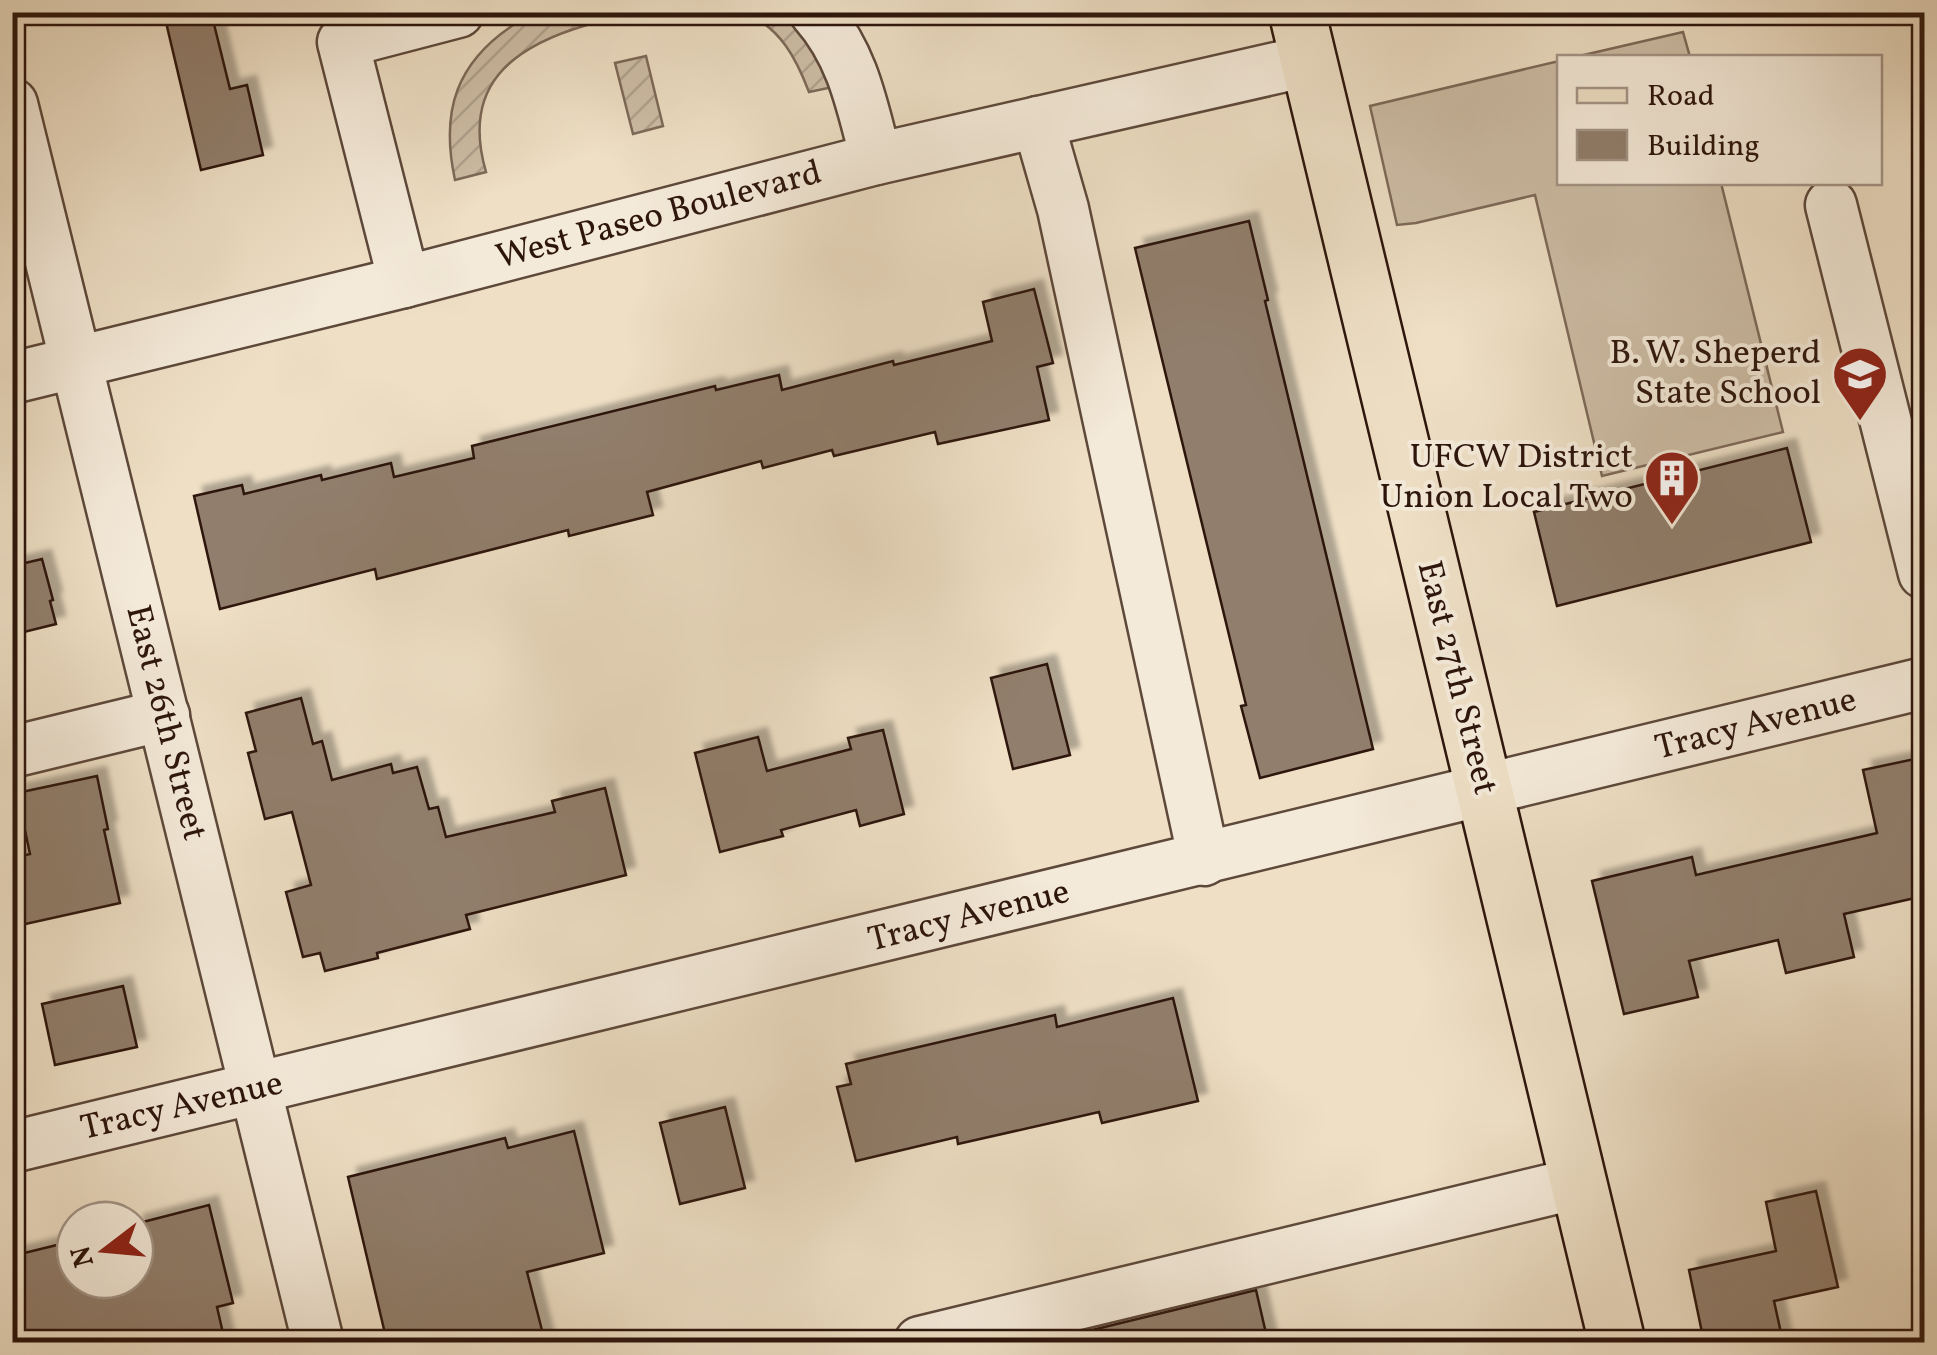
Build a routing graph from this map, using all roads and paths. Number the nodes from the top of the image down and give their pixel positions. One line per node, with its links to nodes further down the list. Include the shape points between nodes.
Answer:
1 (458, 12): 8 (street, via 343,42)
2 (815, 12): 6 (street, via 853,70)
3 (1302, 37): 5 (street, West Paseo Boulevard); 16 (main road, East 27th Street)
4 (12, 104): 9 (street, East 26th Street)
5 (1038, 122): 6 (street, West Paseo Boulevard); 17 (street, via 1063,208)
6 (876, 159): 8 (street, West Paseo Boulevard)
7 (1831, 205): 11 (street)
8 (404, 282): 9 (street, West Paseo Boulevard)
9 (76, 363): 10 (street, West Paseo Boulevard); 14 (street, East 26th Street)
10 (12, 378)
11 (1915, 502): 12 (street)
12 (1924, 573)
13 (1924, 683): 16 (street, Tracy Avenue)
14 (164, 715): 15 (street); 18 (street, East 26th Street)
15 (12, 752)
16 (1484, 792): 17 (street, Tracy Avenue); 20 (main road, East 27th Street)
17 (1204, 860): 18 (street, Tracy Avenue)
18 (257, 1090): 19 (street, Tracy Avenue); 21 (street, East 26th Street)
19 (12, 1147)
20 (1578, 1183): 22 (street); 23 (main road, East 27th Street)
21 (318, 1342)
22 (920, 1342)
23 (1617, 1342)

